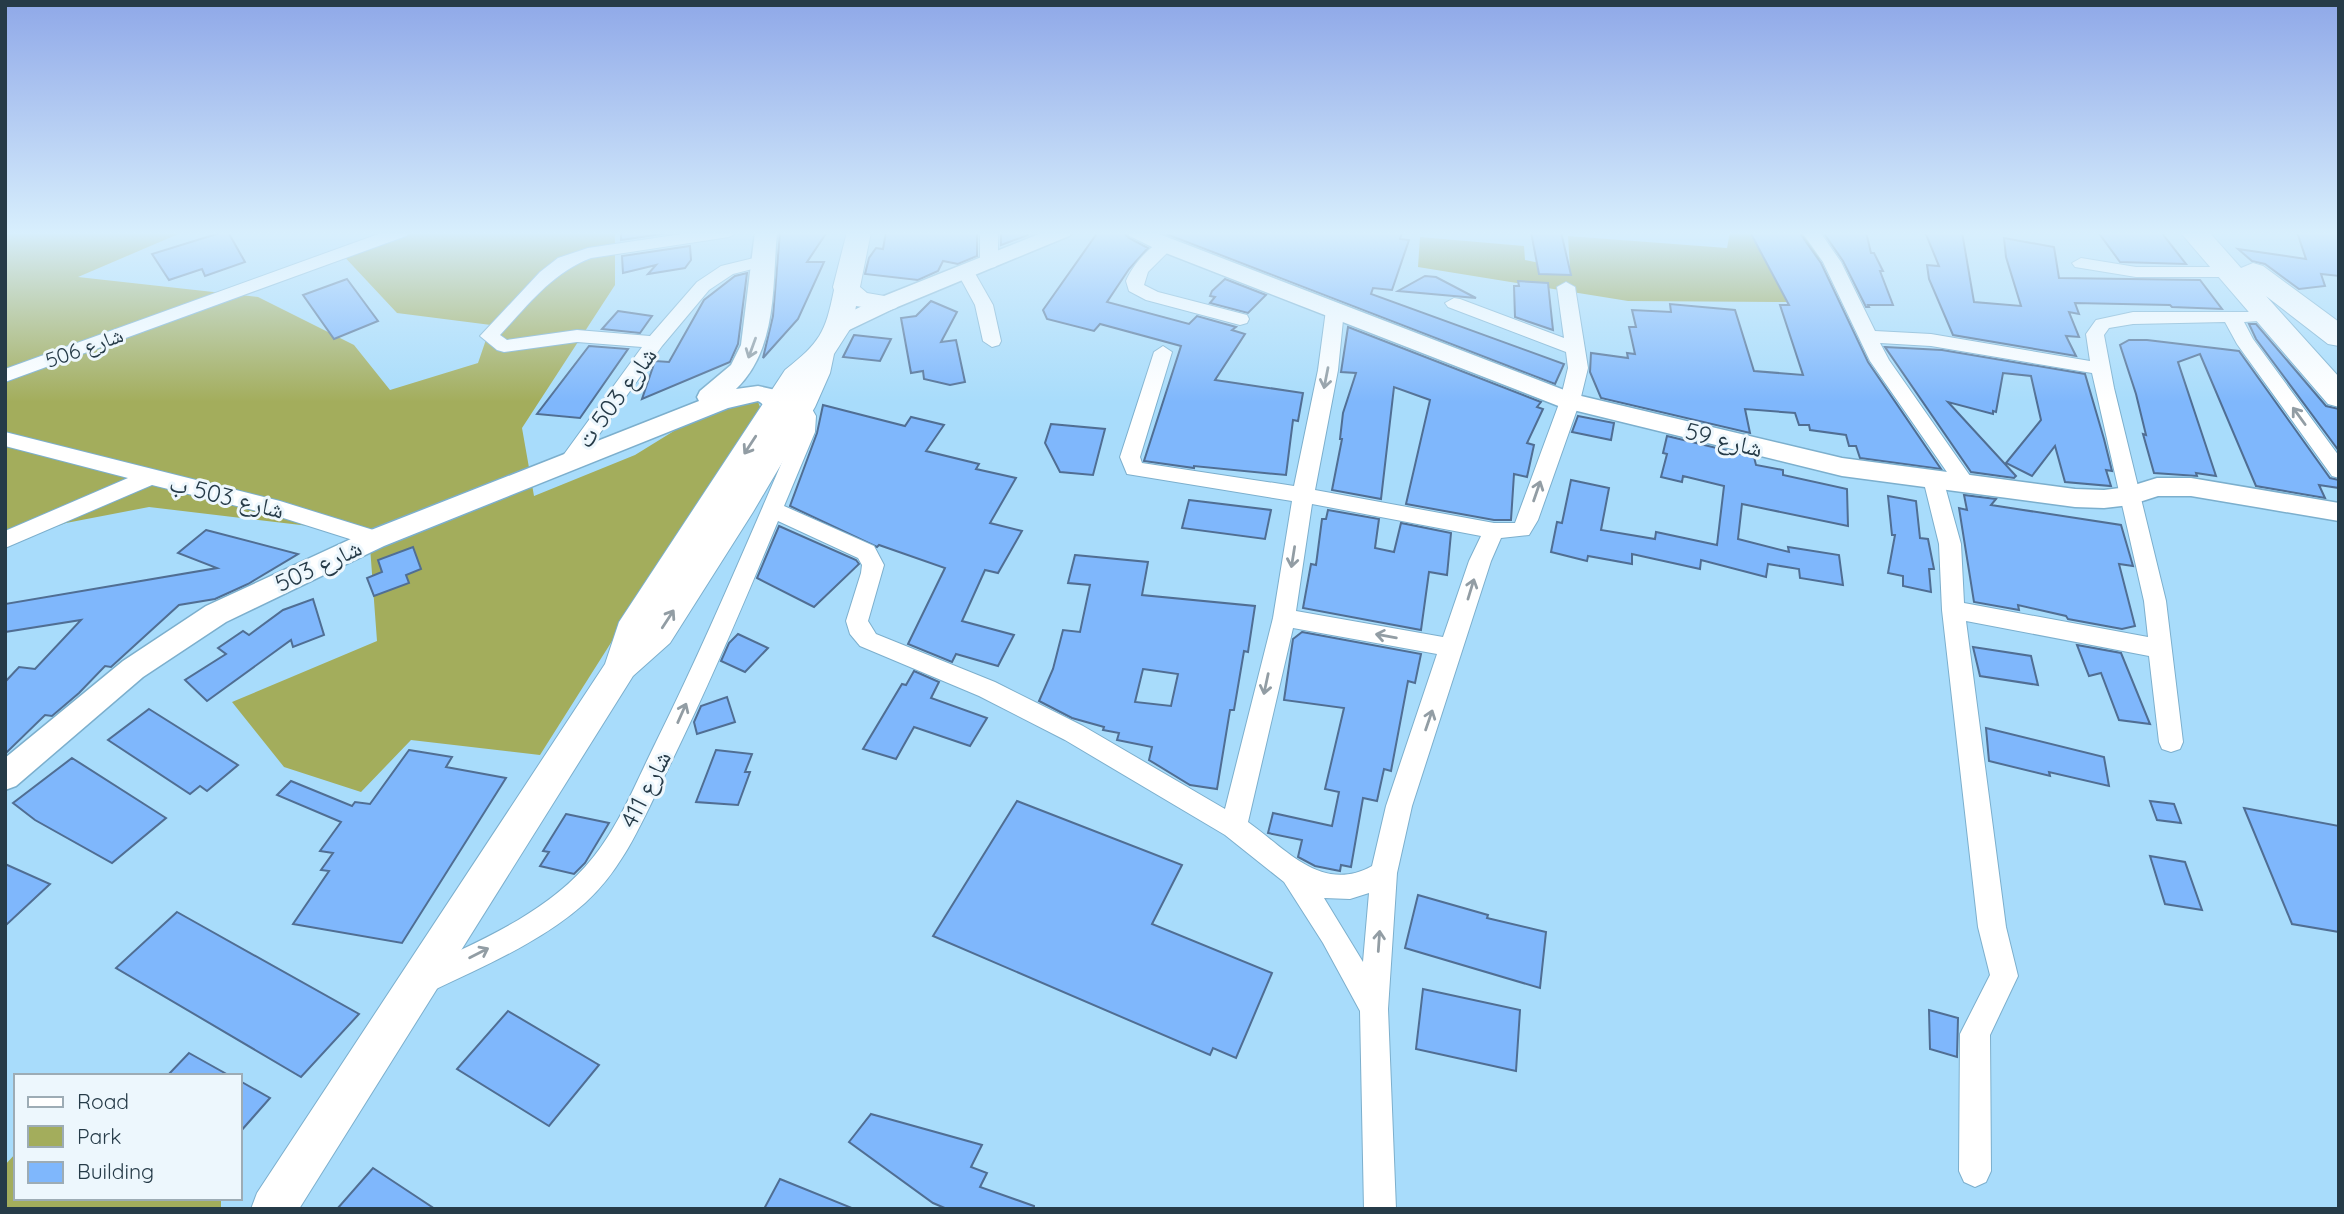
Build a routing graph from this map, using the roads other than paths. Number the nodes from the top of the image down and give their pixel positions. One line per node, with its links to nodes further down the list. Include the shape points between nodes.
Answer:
1 (1566, 288): 27 (street)
2 (245, 289): 32 (street, شارع 506)
3 (534, 289): 26 (street, via 489,336 504,346 577,337)
4 (701, 289): 26 (street, شارع 503 ت)
5 (760, 289): 34 (street, one-way to 34, via 752,352 736,377)
6 (845, 289): 22 (main road)
7 (847, 289): 16 (main road, via 860,300)
8 (924, 289): 16 (street)
9 (975, 289): 25 (street)
10 (1138, 289): 21 (street)
11 (1279, 289): 18 (street, شارع 59)
12 (1845, 289): 23 (street)
13 (2250, 289): 19 (highway)
14 (2258, 289): 30 (highway)
15 (2266, 289): 24 (highway)
16 (887, 303): 22 (street)
17 (1454, 303): 27 (street)
18 (1335, 310): 36 (street, شارع 59); 45 (street, one-way to 45)
19 (2266, 316): 20 (street); 35 (highway)
20 (2232, 317): 31 (street, via 2109,322 2095,334); 41 (street, one-way to 20)
21 (1240, 320)
22 (839, 326): 29 (main road)
23 (1868, 336): 31 (street, via 1931,340); 44 (street, via 1880,361)
24 (2339, 338)
25 (992, 341)
26 (655, 342): 40 (street, شارع 503 ت)
27 (1573, 348): 36 (street, via 1578,368)
28 (1163, 352): 45 (street, via 1130,457 1134,469)
29 (821, 354): 33 (main road); 37 (main road, via 817,373)
30 (2339, 368)
31 (2102, 369): 46 (street)
32 (5, 376)
33 (794, 376): 34 (street); 37 (main road)
34 (709, 397): 38 (street)
35 (2339, 397)
36 (1570, 401): 43 (street, شارع 59, via 1842,467); 49 (street, one-way to 36, via 1521,530 1527,520)
37 (788, 407): 38 (street, via 767,395 744,394); 47 (street, شارع 411, via 806,416 805,432); 61 (main road, via 743,505 659,634 621,667)
38 (670, 421): 40 (street, شارع 503)
39 (5, 439): 42 (street)
40 (569, 462): 50 (street, شارع 503)
41 (2339, 471)
42 (150, 477): 50 (street, شارع 503 ب, via 281,509); 51 (street, شارع 503 ب)
43 (1933, 479): 44 (street, شارع 59); 52 (street, via 1950,544)
44 (1965, 483): 46 (street, شارع 59, via 2075,498)
45 (1303, 495): 49 (street); 53 (street, one-way to 53)
46 (2130, 496): 48 (street, شارع 59, via 2157,487 2191,487); 55 (street, via 2155,601)
47 (772, 509): 58 (street, via 866,552 872,573 857,621 868,640 987,689 1074,733); 61 (street, شارع 411, one-way to 47, via 537,924 595,875 616,847 670,741)
48 (2339, 512)
49 (1494, 531): 54 (street, one-way to 49)
50 (375, 539): 57 (street, شارع 503, via 216,614 133,669)
51 (5, 540)
52 (1953, 610): 55 (street); 63 (street, via 1992,927 2004,976 1975,1034)
53 (1284, 618): 54 (street, one-way to 53); 58 (street, one-way to 58)
54 (1453, 648): 59 (street, one-way to 54, via 1399,806)
55 (2161, 649): 56 (street)
56 (2172, 742)
57 (5, 777)
58 (1234, 827): 60 (street)
59 (1384, 873): 60 (street, via 1340,888 1324,887); 62 (street, one-way to 59)
60 (1293, 874): 62 (street)
61 (418, 984): 64 (main road)
62 (1374, 1009): 65 (street)
63 (1975, 1171)
64 (274, 1209)
65 (1380, 1209)

